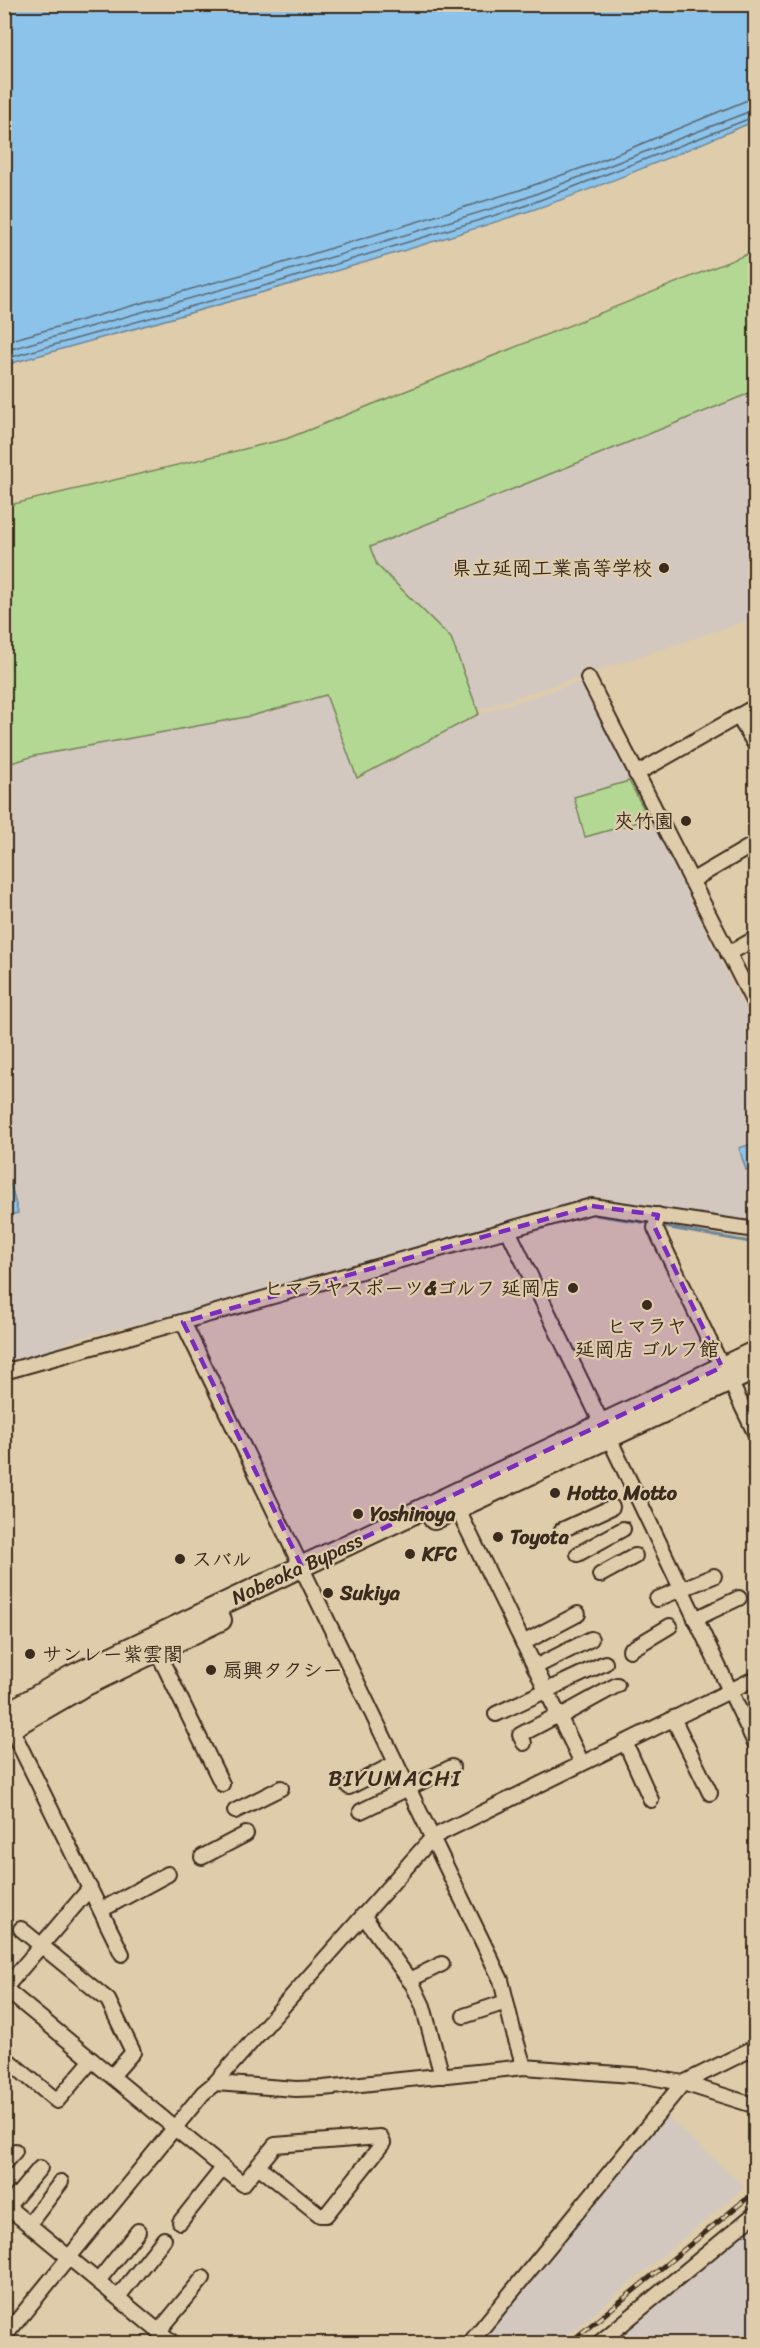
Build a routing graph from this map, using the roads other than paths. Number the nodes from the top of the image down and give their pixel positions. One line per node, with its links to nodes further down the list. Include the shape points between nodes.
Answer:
1 (588, 678): 5 (street)
2 (756, 706): 3 (street)
3 (738, 716): 4 (street); 5 (street)
4 (756, 746)
5 (636, 774): 7 (street)
6 (756, 843): 7 (street)
7 (691, 881): 9 (street)
8 (756, 938): 9 (street)
9 (728, 954): 10 (street)
10 (756, 1007)
11 (658, 1215): 12 (street, via 592,1206); 13 (street); 18 (street, via 655,1228)
12 (508, 1230): 14 (street); 19 (street)
13 (756, 1230)
14 (183, 1322): 17 (street); 27 (street)
15 (756, 1351): 18 (highway, Nobeoka Bypass)
16 (756, 1369): 18 (highway, Nobeoka Bypass)
17 (4, 1372)
18 (726, 1374): 19 (highway, Nobeoka Bypass); 20 (street)
19 (606, 1431): 22 (highway, Nobeoka Bypass); 27 (highway, Nobeoka Bypass); 30 (street)
20 (756, 1435)
21 (612, 1507): 24 (street)
22 (458, 1509): 27 (highway, Nobeoka Bypass); 37 (street)
23 (623, 1529): 25 (street)
24 (562, 1530)
25 (578, 1554)
26 (636, 1556): 28 (street)
27 (304, 1573): 39 (highway, Nobeoka Bypass); 49 (highway, Nobeoka Bypass, via 71,1676); 53 (street)
28 (600, 1575)
29 (714, 1576): 30 (street, via 698,1575)
30 (681, 1590): 32 (street); 34 (street)
31 (739, 1598): 34 (street)
32 (657, 1599)
33 (578, 1614): 37 (street)
34 (695, 1619): 45 (street)
35 (670, 1626): 38 (street)
36 (591, 1639): 41 (street)
37 (523, 1642): 41 (street)
38 (630, 1650)
39 (157, 1651): 49 (highway, Nobeoka Bypass); 56 (street)
40 (605, 1663): 44 (street)
41 (535, 1667): 44 (street)
42 (756, 1678): 45 (street)
43 (617, 1685): 47 (street)
44 (546, 1691): 46 (street); 47 (street)
45 (729, 1691): 48 (street); 52 (street)
46 (496, 1714)
47 (559, 1716): 51 (street, via 520,1735); 54 (street)
48 (673, 1718): 50 (street); 60 (street)
49 (7, 1725): 68 (street)
50 (625, 1742): 54 (street); 61 (street)
51 (524, 1743)
52 (756, 1745)
53 (396, 1763): 57 (street); 59 (street)
54 (582, 1763): 65 (street)
55 (452, 1767): 59 (street)
56 (222, 1785)
57 (349, 1787)
58 (281, 1788): 62 (street)
59 (408, 1788): 63 (street); 65 (street)
60 (710, 1793)
61 (651, 1800)
62 (235, 1811)
63 (361, 1811)
64 (246, 1834): 66 (street)
65 (433, 1837): 70 (street); 77 (street, via 501,1980)
66 (202, 1857)
67 (168, 1874): 69 (street)
68 (90, 1888): 69 (street); 72 (street)
69 (100, 1910): 73 (street)
70 (363, 1915): 75 (street); 85 (street)
71 (21, 1929): 72 (street)
72 (41, 1944): 76 (street); 83 (street, via 108,2000 133,2052)
73 (122, 1954)
74 (442, 1964): 75 (street)
75 (409, 1980): 84 (street, via 423,2006)
76 (5, 1988): 81 (street)
77 (506, 2002): 78 (street); 82 (street)
78 (464, 2016)
79 (756, 2047): 86 (street)
80 (4, 2057): 81 (street, via 57,2101)
81 (92, 2060): 83 (street)
82 (524, 2067): 84 (street); 86 (street, via 635,2075)
83 (112, 2076): 88 (street)
84 (442, 2076): 85 (street, via 296,2089)
85 (215, 2083): 88 (street)
86 (682, 2083): 87 (street); 108 (street)
87 (756, 2106)
88 (176, 2129): 93 (street); 101 (street)
89 (15, 2151): 90 (street)
90 (4, 2163)
91 (258, 2166): 91 (street, via 275,2145 380,2137 383,2143 326,2215 320,2215); 93 (street, via 243,2184)
92 (40, 2168): 95 (street)
93 (223, 2168): 97 (street)
94 (61, 2182): 98 (street)
95 (6, 2205): 98 (street)
96 (756, 2212): 109 (street)
97 (180, 2222)
98 (29, 2224): 101 (street)
99 (138, 2231): 103 (street)
100 (164, 2239): 104 (street)
101 (69, 2257): 103 (street); 106 (street)
102 (203, 2278): 105 (street)
103 (98, 2281): 104 (street)
104 (118, 2298): 105 (street)
105 (159, 2331): 107 (street)
106 (4, 2337)
107 (174, 2343)
108 (469, 2343)
109 (598, 2343)

